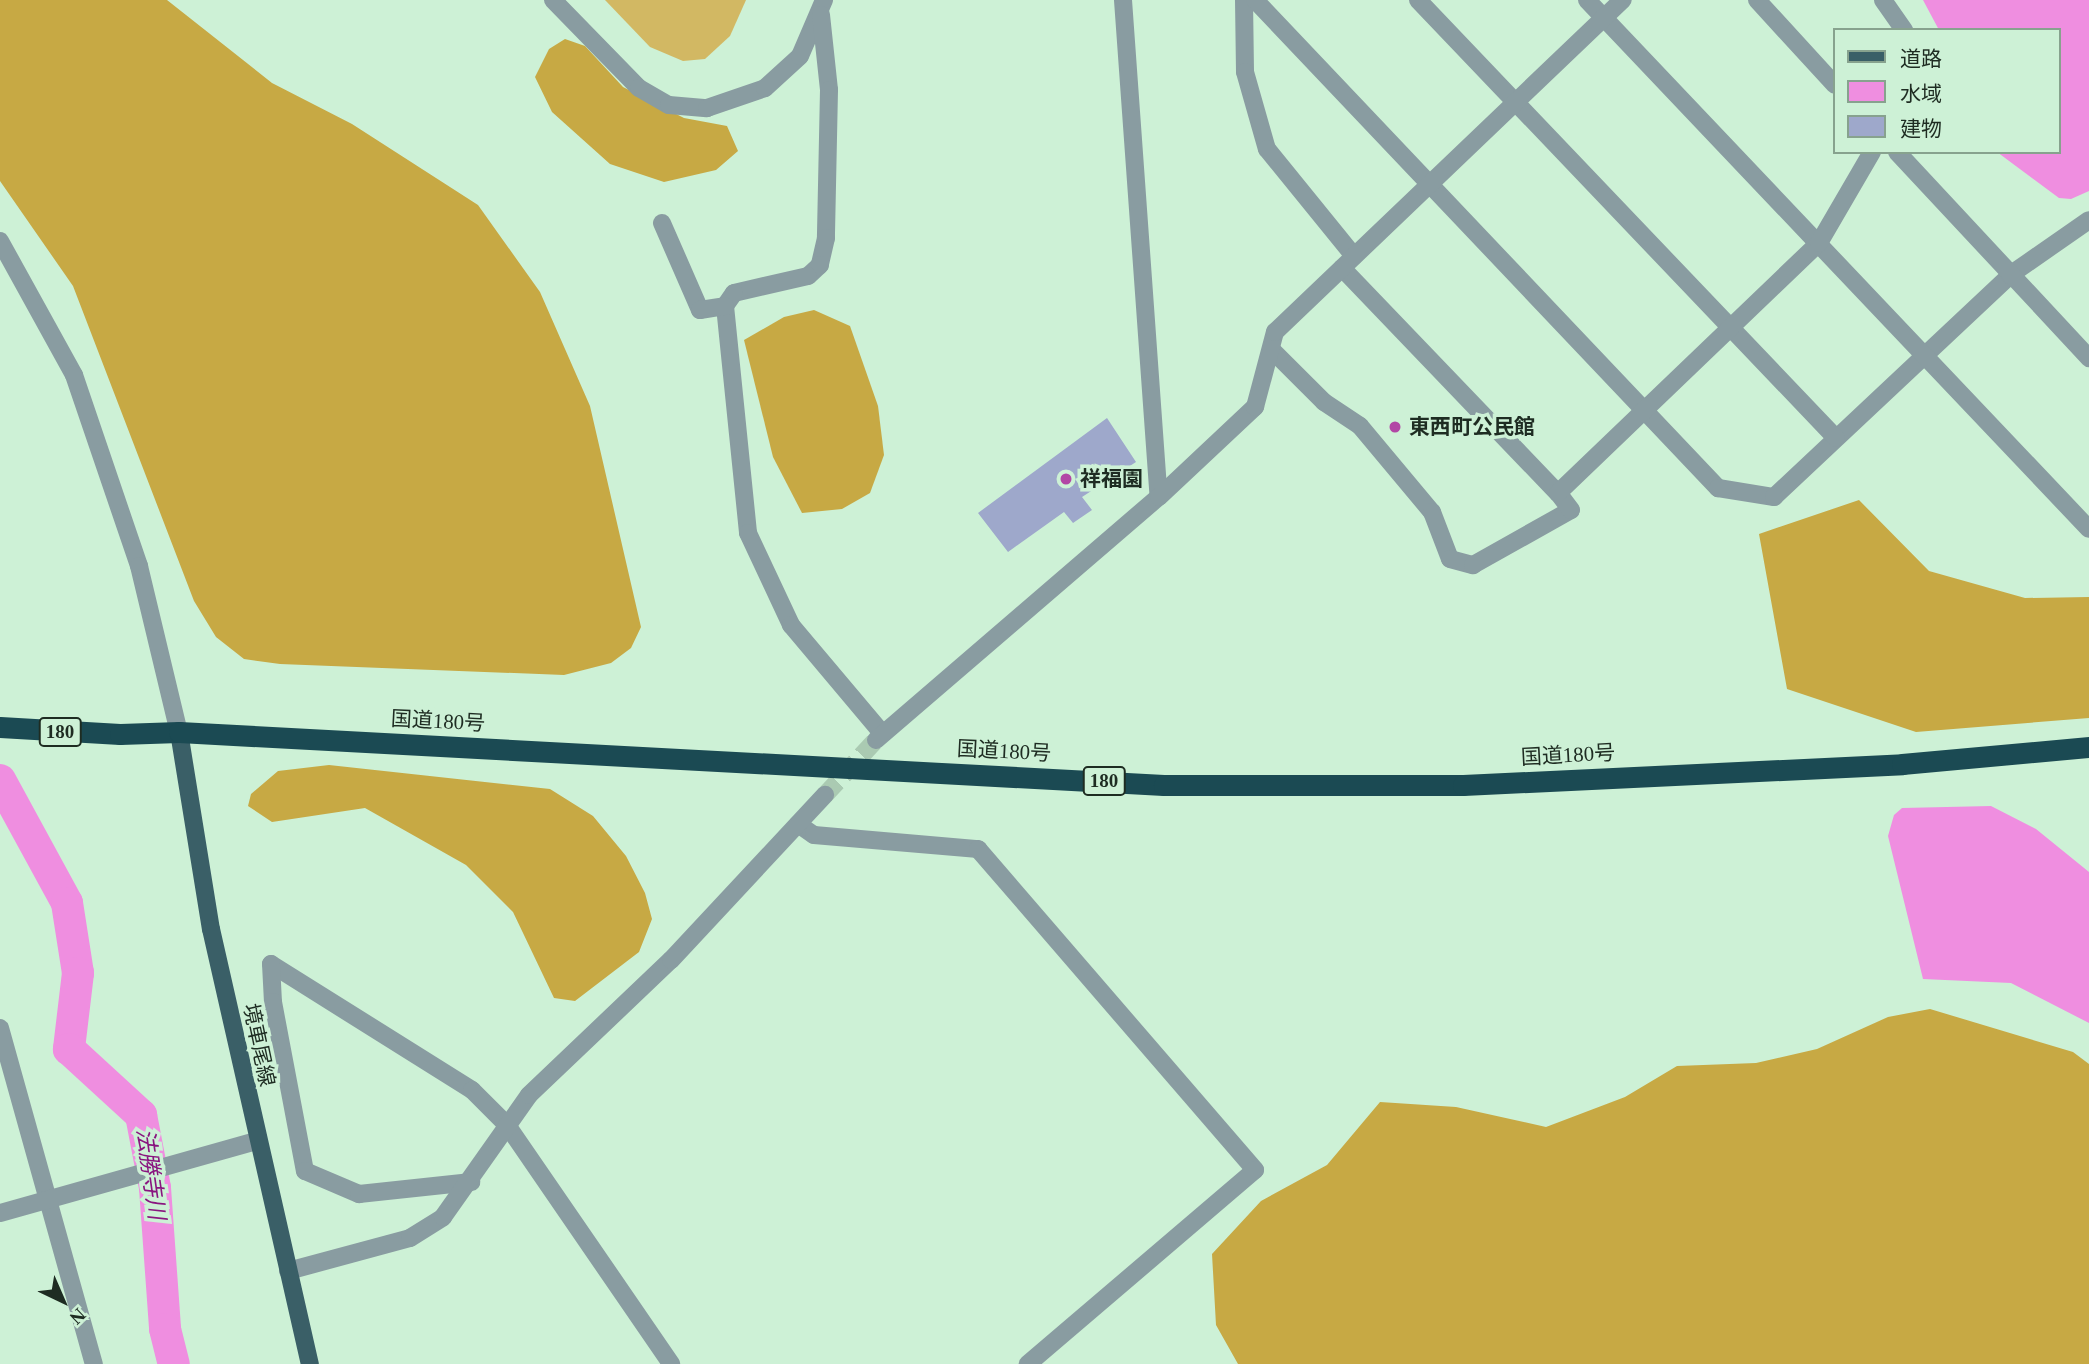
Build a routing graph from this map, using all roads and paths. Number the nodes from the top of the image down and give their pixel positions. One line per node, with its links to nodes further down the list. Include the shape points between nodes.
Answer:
1 (553, 0): 10 (street, via 621,75 655,99 707,108 765,88 800,56)
2 (1123, 0): 32 (street)
3 (1244, 0): 22 (street, via 1245,72 1264,143)
4 (1255, 0): 17 (street)
5 (1418, 0): 14 (street)
6 (1587, 0): 11 (street)
7 (1623, 0): 11 (street)
8 (1757, 0): 13 (street)
9 (1884, 0): 12 (street)
10 (822, 8): 24 (street, via 829,90 826,238 820,265 808,276 734,293)
11 (1604, 18): 14 (street); 21 (street)
12 (1903, 28)
13 (1834, 84)
14 (1515, 103): 17 (street); 25 (street)
15 (1871, 154): 21 (street)
16 (1899, 154): 23 (street)
17 (1430, 184): 22 (street); 29 (street)
18 (2089, 220): 23 (street)
19 (662, 223): 24 (street, via 700,310)
20 (0, 241): 35 (street, via 74,375 139,566)
21 (1819, 243): 25 (street); 27 (street)
22 (1348, 262): 26 (street, via 1275,332); 31 (street)
23 (2010, 275): 27 (street); 28 (street)
24 (725, 306): 32 (street, via 748,533 791,625 879,737)
25 (1728, 326): 29 (street); 30 (street)
26 (1273, 351): 31 (street, via 1324,402 1360,426 1432,512 1450,559 1473,565 1571,510); 32 (street, via 1255,408)
27 (1926, 356): 30 (street); 33 (street)
28 (2089, 358)
29 (1647, 412): 30 (street, via 1718,488 1774,497); 31 (street)
30 (1836, 438)
31 (1558, 494)
32 (1159, 497)
33 (2089, 529)
34 (0, 727): 35 (highway, 国道180号 / 180, via 120,734)
35 (179, 732): 36 (highway, 国道180号 / 180, via 1164,785 1462,785 1902,764); 41 (main road, 境車尾線, via 211,929)
36 (2089, 747)
37 (825, 795): 38 (street)
38 (798, 824): 40 (street, via 671,960 529,1096); 49 (street, via 814,835 978,849 1255,1171)
39 (0, 1028): 43 (street, via 11,1055)
40 (506, 1125): 42 (street); 42 (street, via 472,1090 271,964 273,1002 305,1171 359,1194); 48 (street)
41 (257, 1141): 43 (street); 45 (main road, 境車尾線)
42 (471, 1182): 45 (street, via 443,1217 410,1238)
43 (46, 1197): 44 (street); 46 (street)
44 (0, 1213)
45 (288, 1271): 47 (main road, 境車尾線)
46 (94, 1364)
47 (310, 1364)
48 (671, 1364)
49 (1028, 1364)

